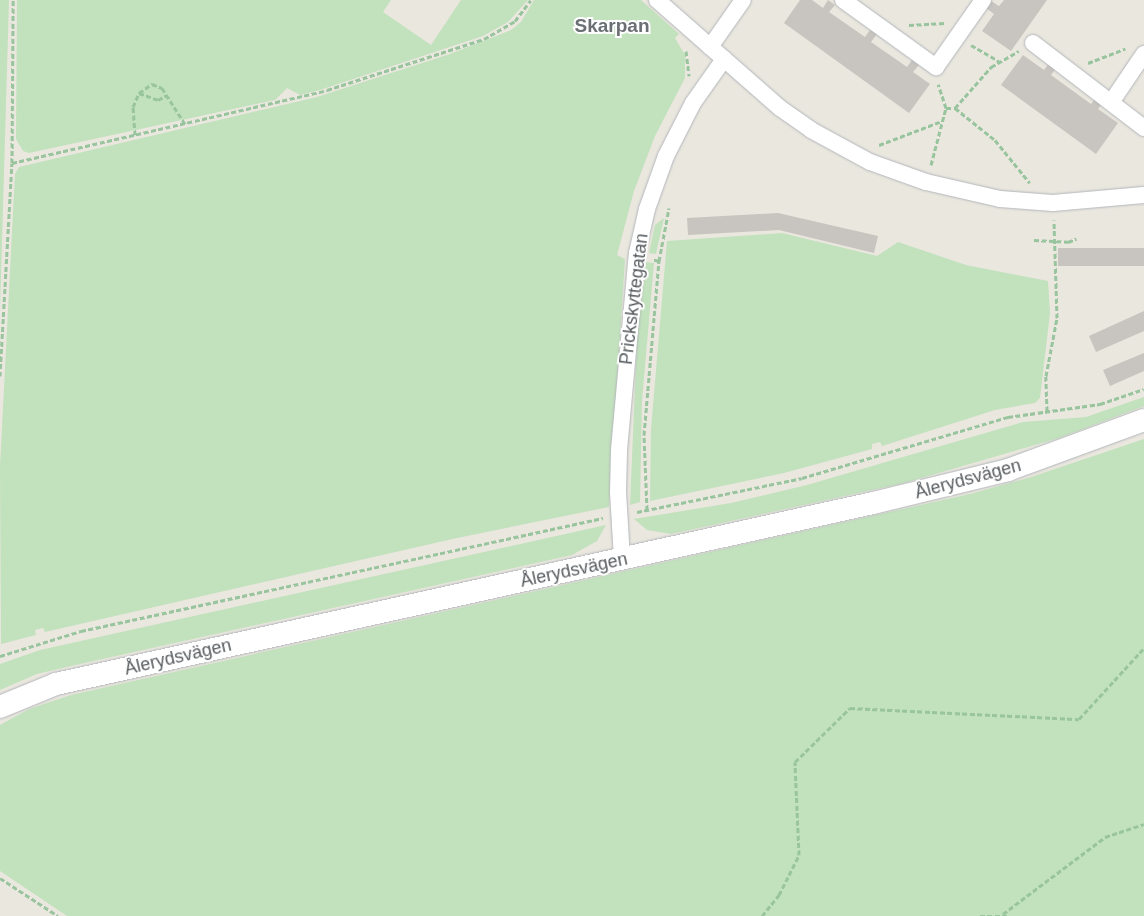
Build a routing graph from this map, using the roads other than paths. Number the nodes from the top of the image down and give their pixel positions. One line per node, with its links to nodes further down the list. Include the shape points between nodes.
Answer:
1 (657, 0): 6 (street)
2 (744, 0): 6 (street)
3 (843, 0): 4 (street, via 936,67)
4 (983, 0)
5 (1033, 43): 9 (street)
6 (710, 47): 8 (street)
7 (1139, 50): 9 (street)
8 (724, 59): 11 (street, via 780,108 811,130 870,162 926,182 1000,198 1053,203); 13 (street, Prickskyttegatan, via 693,103 666,156 647,209 632,294 619,450)
9 (1112, 101): 10 (street)
10 (1144, 128)
11 (1144, 194)
12 (1144, 420): 13 (main road, Ålerydsvägen, via 1008,470)
13 (622, 559): 14 (main road, Ålerydsvägen, via 56,684)
14 (0, 707)

